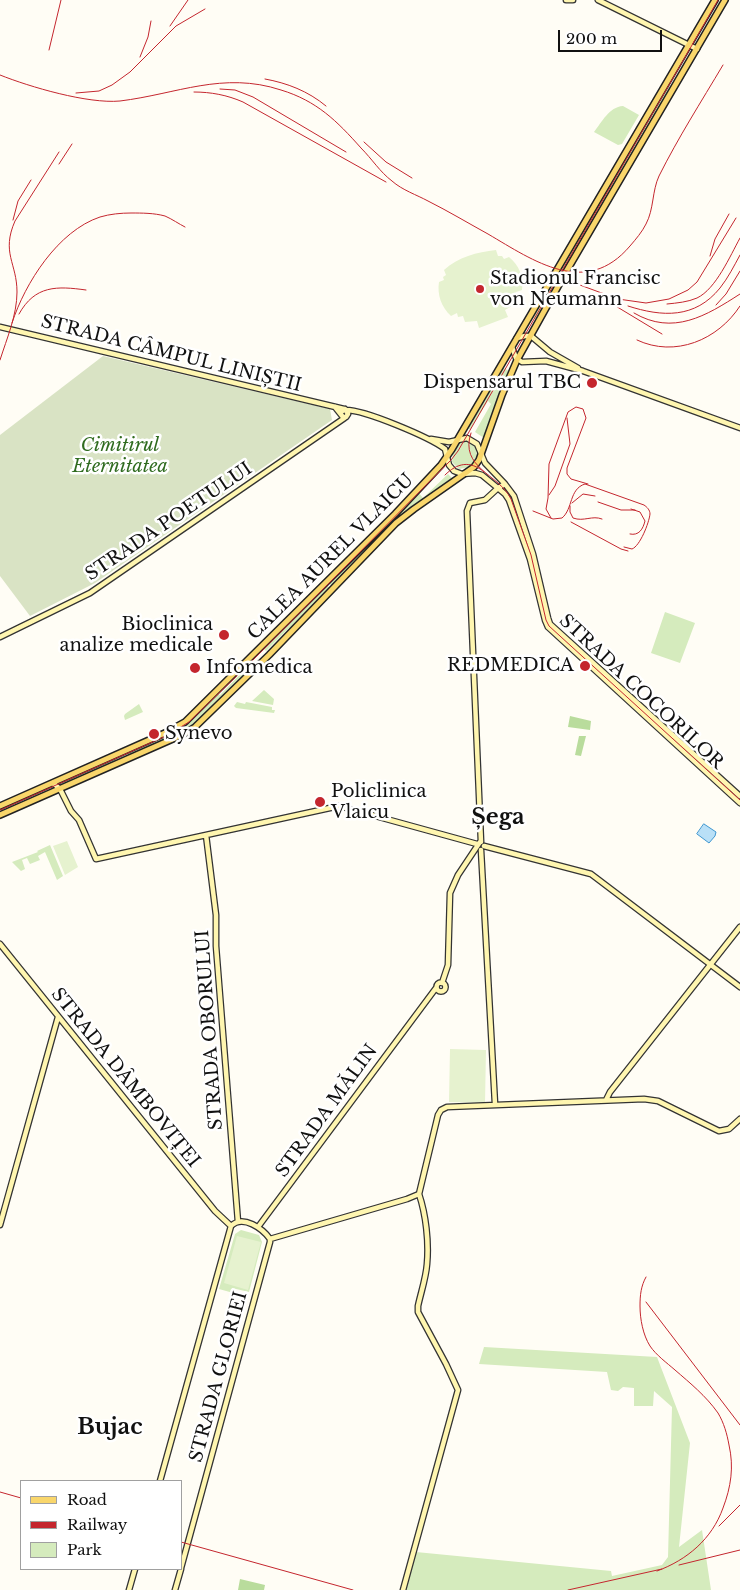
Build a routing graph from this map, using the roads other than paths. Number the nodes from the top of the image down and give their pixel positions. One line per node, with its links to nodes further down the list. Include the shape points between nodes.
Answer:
1 (566, 0): 2 (street)
2 (574, 0)
3 (598, 0): 6 (street)
4 (714, 0): 6 (main road, CALEA AUREL VLAICU)
5 (726, 0): 7 (main road, CALEA AUREL VLAICU)
6 (688, 45): 7 (street); 10 (main road, CALEA AUREL VLAICU)
7 (697, 49): 9 (main road, CALEA AUREL VLAICU)
8 (0, 327): 14 (street, STRADA CÂMPUL LINIȘTII, via 335,407)
9 (531, 336): 10 (street); 12 (main road, CALEA AUREL VLAICU); 13 (street, via 550,352)
10 (517, 338): 11 (main road, CALEA AUREL VLAICU)
11 (512, 347): 12 (street); 17 (main road, CALEA AUREL VLAICU)
12 (518, 360): 13 (street, via 525,363 546,361); 18 (main road, CALEA AUREL VLAICU)
13 (581, 370): 15 (street)
14 (344, 413): 16 (street, STRADA POETULUI, via 358,411); 22 (street, STRADA POETULUI, via 336,424 90,593)
15 (740, 428)
16 (427, 438): 17 (street, via 446,442); 19 (street, via 445,449)
17 (457, 440): 18 (street, via 472,439); 19 (main road, CALEA AUREL VLAICU)
18 (481, 452): 20 (main road, CALEA AUREL VLAICU, via 478,463); 21 (street, STRADA COCORILOR, via 485,463)
19 (447, 456): 20 (street, via 452,470); 23 (main road, CALEA AUREL VLAICU, via 395,514 185,722)
20 (466, 474): 21 (street, STRADA COCORILOR, via 480,474); 24 (main road, CALEA AUREL VLAICU, via 396,523 195,727)
21 (502, 485): 25 (street, STRADA COCORILOR, via 514,496 551,625); 26 (street, STRADA COCORILOR, via 522,532 548,627); 30 (street, via 485,500 470,503 467,512)
22 (0, 637)
23 (53, 783): 24 (street); 27 (main road, CALEA AUREL VLAICU)
24 (60, 789): 28 (main road, CALEA AUREL VLAICU); 29 (street, via 79,820 96,859)
25 (740, 796)
26 (740, 803)
27 (0, 806)
28 (0, 815)
29 (206, 835): 30 (street, via 339,806); 42 (street, STRADA OBORULUI, via 216,915 216,954)
30 (480, 846): 33 (street, via 591,874); 34 (street, via 473,851 450,893 448,955); 39 (street)
31 (740, 927): 33 (street)
32 (0, 944): 37 (street, STRADA DÂMBOVIȚEI)
33 (710, 965): 35 (street); 38 (street)
34 (442, 983): 36 (street); 36 (street, via 446,986 444,991)
35 (740, 987)
36 (436, 988): 45 (street, STRADA MĂLIN)
37 (58, 1017): 43 (street); 44 (street, STRADA DÂMBOVIȚEI, via 215,1211)
38 (606, 1100): 39 (street); 40 (street, via 654,1100 719,1131 729,1129)
39 (495, 1104): 41 (street, via 449,1106 441,1110)
40 (740, 1119)
41 (419, 1194): 46 (street); 53 (street, via 428,1258 418,1312 457,1386 458,1394)
42 (238, 1222): 44 (street); 45 (street)
43 (0, 1226)
44 (231, 1226): 47 (street)
45 (258, 1227): 46 (street)
46 (270, 1238): 48 (street, STRADA GLORIEI)
47 (160, 1480)
48 (182, 1564)
49 (135, 1570): 51 (street)
50 (180, 1570): 52 (street, STRADA GLORIEI)
51 (129, 1590)
52 (175, 1590)
53 (403, 1590)

